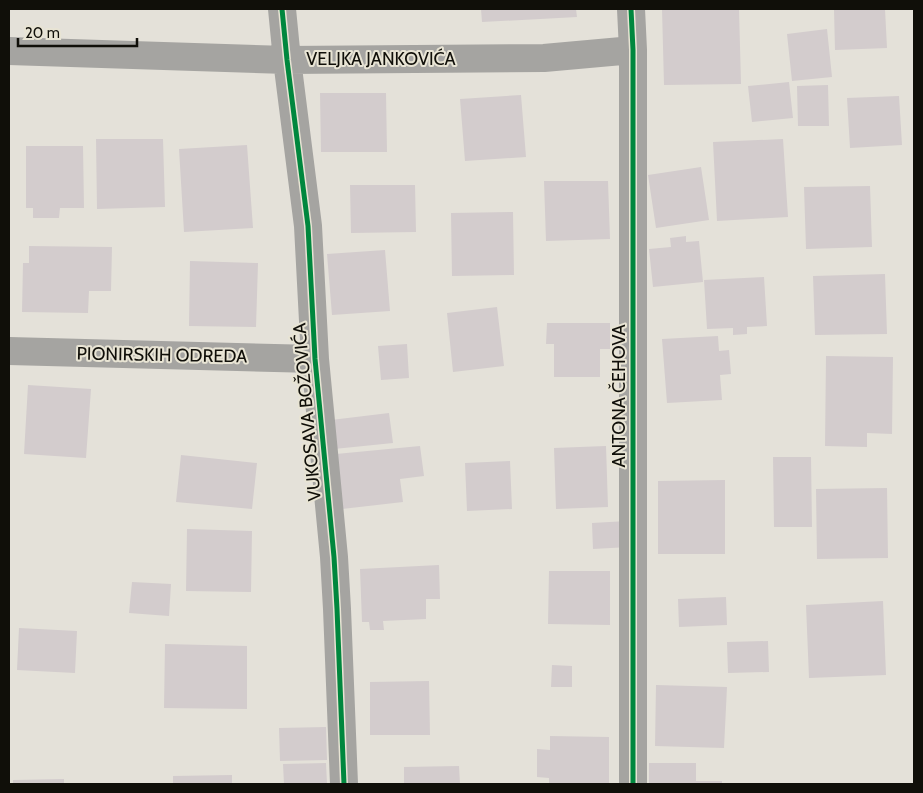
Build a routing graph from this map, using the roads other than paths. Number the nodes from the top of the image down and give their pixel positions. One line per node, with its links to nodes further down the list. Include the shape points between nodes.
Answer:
1 (282, 9): 5 (street, VUKOSAVA BOŽOVIĆA)
2 (631, 9): 3 (street, ANTONA ČEHOVA)
3 (633, 50): 5 (street, VELJKA JANKOVIĆA, via 544,58); 9 (street, ANTONA ČEHOVA)
4 (9, 51): 5 (street, VELJKA JANKOVIĆA)
5 (287, 60): 7 (street, VUKOSAVA BOŽOVIĆA, via 308,226)
6 (9, 352): 7 (street, PIONIRSKIH ODREDA)
7 (315, 358): 8 (street, VUKOSAVA BOŽOVIĆA, via 334,557)
8 (344, 784)
9 (633, 784)

